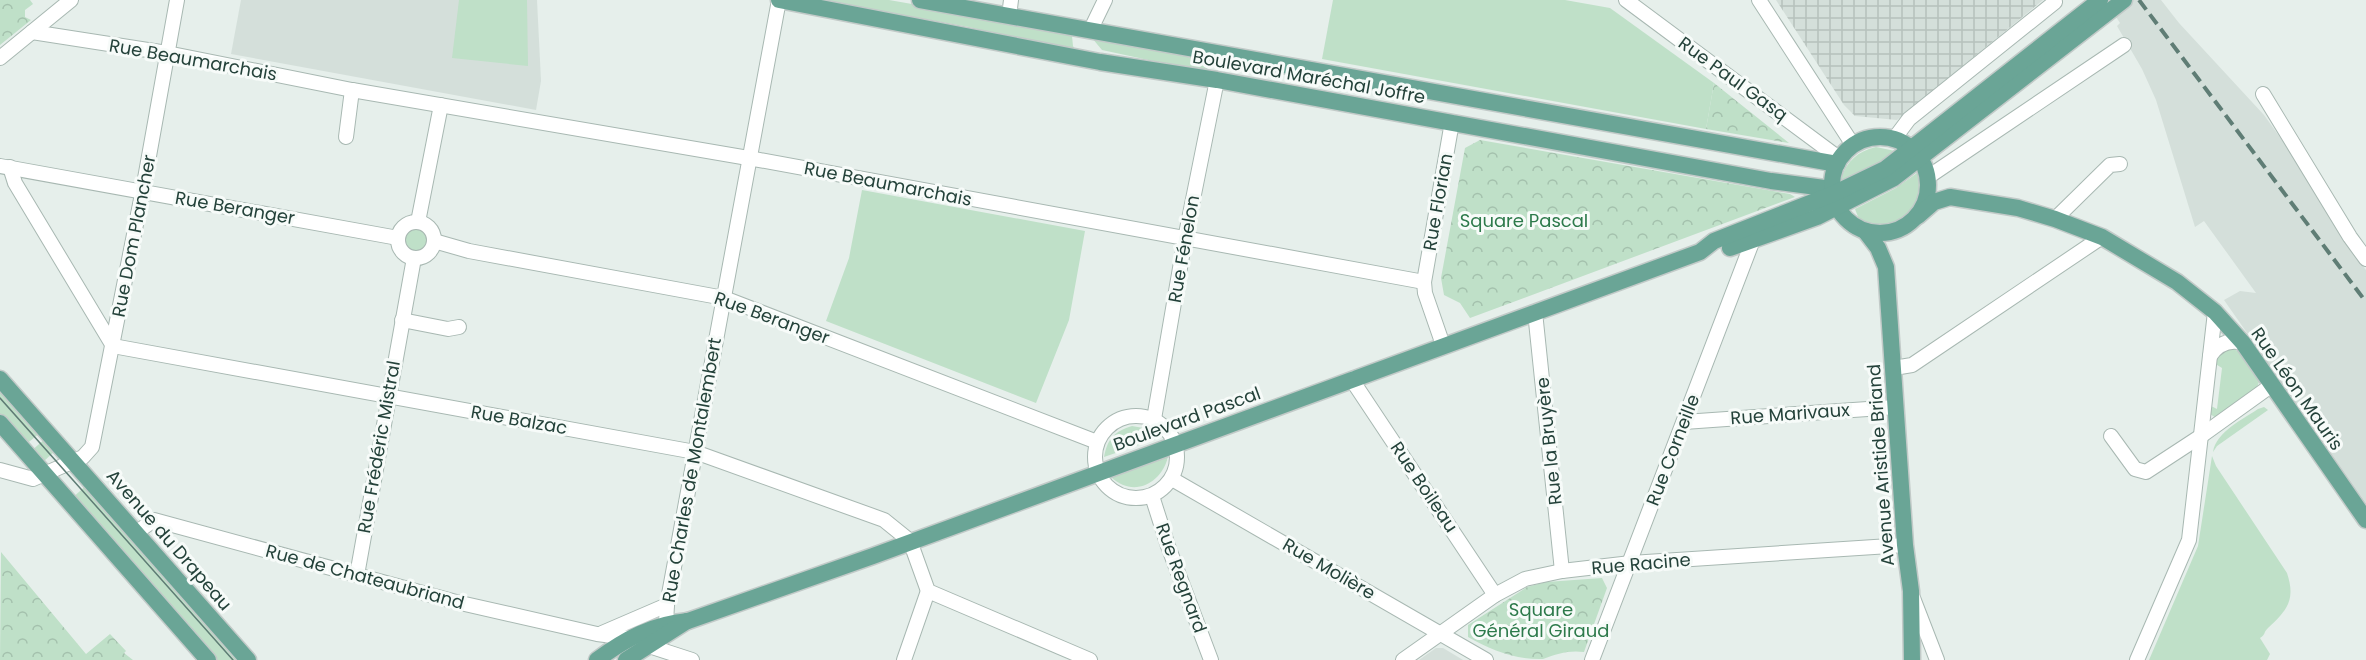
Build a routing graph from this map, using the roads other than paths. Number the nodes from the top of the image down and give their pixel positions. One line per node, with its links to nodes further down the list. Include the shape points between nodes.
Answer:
1 (71, 0): 13 (street)
2 (177, 0): 16 (street, Rue Dom Plancher)
3 (779, 0): 18 (main road, Boulevard Maréchal Joffre); 29 (street, Rue Charles de Montalembert)
4 (920, 0): 11 (main road, Boulevard Maréchal Joffre)
5 (1105, 0): 12 (street)
6 (1626, 0): 30 (street, Rue Paul Gasq)
7 (1759, 0): 27 (street)
8 (2124, 0): 10 (main road)
9 (2055, 2): 26 (street, via 1909,118)
10 (2102, 5): 28 (main road)
11 (1010, 8): 12 (main road, Boulevard Maréchal Joffre)
12 (1090, 30): 14 (main road, Boulevard Maréchal Joffre); 18 (main road, via 1086,40)
13 (32, 32): 16 (street, Rue Beaumarchais); 17 (street)
14 (1153, 42): 19 (main road, via 1214,60); 22 (main road, Boulevard Maréchal Joffre)
15 (2124, 45): 33 (street)
16 (167, 53): 20 (street, Rue Beaumarchais); 34 (street, Rue Dom Plancher)
17 (0, 58)
18 (1100, 62): 19 (main road, Boulevard Maréchal Joffre)
19 (1217, 80): 24 (main road, Boulevard Maréchal Joffre); 44 (street, Rue Fénelon)
20 (352, 90): 23 (street, Rue Beaumarchais); 25 (street)
21 (2264, 94): 49 (street)
22 (1447, 95): 24 (main road); 30 (main road, Boulevard Maréchal Joffre)
23 (441, 105): 29 (street, Rue Beaumarchais); 39 (street)
24 (1448, 121): 35 (main road, Boulevard Maréchal Joffre, via 1771,181); 51 (street, Rue Florian)
25 (346, 137)
26 (1894, 139): 27 (main road, via 1871,138); 28 (main road)
27 (1853, 145): 30 (main road)
28 (1916, 154): 33 (main road); 35 (main road, via 1894,178)
29 (748, 158): 44 (street, Rue Beaumarchais); 52 (street, Rue Charles de Montalembert)
30 (1838, 161): 35 (main road)
31 (2121, 164): 38 (street, via 2110,165)
32 (5, 167): 34 (street, Rue Beranger); 59 (street)
33 (1928, 179): 36 (main road); 37 (main road, via 1925,202)
34 (142, 192): 43 (street, Rue Beranger); 59 (street, Rue Dom Plancher)
35 (1834, 197): 41 (main road, Avenue Aristide Briand, via 1849,222); 45 (main road, Boulevard Pascal, via 1816,217); 47 (main road, Boulevard Pascal, via 1714,241)
36 (1950, 197): 37 (main road, via 1936,201); 38 (main road, Rue Léon Mauris, via 2018,208)
37 (1917, 216): 40 (main road)
38 (2055, 219): 42 (main road, Rue Léon Mauris)
39 (418, 222): 43 (street, via 404,227); 46 (street, via 430,229)
40 (1901, 229): 41 (main road, via 1880,234); 50 (main road, Avenue Aristide Briand)
41 (1865, 231): 50 (main road, Avenue Aristide Briand)
42 (2102, 237): 54 (main road, Rue Léon Mauris, via 2177,282); 61 (street, via 1912,365)
43 (398, 238): 48 (street, via 402,252)
44 (1185, 239): 51 (street, Rue Beaumarchais); 67 (street, Rue Fénelon)
45 (1753, 240): 47 (main road, Boulevard Pascal, via 1717,252); 68 (street, Rue Corneille)
46 (434, 242): 48 (street, via 427,254); 52 (street, Rue Beranger)
47 (1700, 252): 53 (main road, Boulevard Pascal)
48 (414, 258): 55 (street, Rue Frédéric Mistral)
49 (2366, 259)
50 (1886, 267): 61 (main road, Avenue Aristide Briand)
51 (1424, 282): 58 (street)
52 (724, 298): 72 (street, Rue Beranger); 74 (street, Rue Charles de Montalembert)
53 (1535, 312): 58 (main road, Boulevard Pascal); 86 (street, Rue la Bruyère)
54 (2215, 312): 57 (main road, Rue Léon Mauris); 60 (street)
55 (402, 320): 56 (street, via 448,329); 65 (street, Rue Frédéric Mistral)
56 (459, 327)
57 (2243, 343): 60 (street, via 2225,343); 64 (main road, Rue Léon Mauris)
58 (1443, 345): 62 (main road, Boulevard Pascal)
59 (113, 346): 65 (street, Rue Balzac); 75 (street, Rue Dom Plancher, via 93,447)
60 (2210, 356): 71 (street)
61 (1894, 369): 66 (main road, Avenue Aristide Briand)
62 (1354, 378): 73 (main road, Boulevard Pascal); 90 (street, Rue Boileau)
63 (0, 379): 75 (main road, Avenue du Drapeau)
64 (2272, 385): 71 (street); 81 (main road, Rue Léon Mauris)
65 (388, 396): 74 (street, Rue Balzac); 87 (street, Rue Frédéric Mistral)
66 (1896, 407): 68 (street, Rue Marivaux); 84 (main road, Avenue Aristide Briand)
67 (1154, 419): 72 (street, via 1136,415 1119,419); 73 (street, via 1167,428)
68 (1684, 422): 85 (street, Rue Corneille)
69 (0, 423): 77 (main road)
70 (2111, 436): 71 (street, via 2140,472 2150,470)
71 (2201, 436): 110 (street, via 2189,540)
72 (1097, 442): 78 (street)
73 (1176, 444): 78 (main road, Boulevard Pascal); 79 (street, via 1178,463)
74 (695, 452): 83 (street, Rue Balzac, via 884,519); 91 (street, Rue Charles de Montalembert)
75 (73, 462): 77 (street); 82 (main road, Avenue du Drapeau)
76 (0, 470): 77 (street, via 33,479)
77 (50, 472): 98 (main road)
78 (1097, 472): 80 (street, via 1106,486 1124,497); 83 (main road, Boulevard Pascal)
79 (1172, 479): 80 (street); 94 (street, Rue Molière)
80 (1152, 496): 104 (street, Rue Regnard)
81 (2366, 520)
82 (137, 532): 87 (street, Rue de Chateaubriand, via 154,520); 99 (main road, Avenue du Drapeau)
83 (910, 541): 88 (street); 92 (main road, Boulevard Pascal)
84 (1905, 545): 85 (street, Rue Racine); 89 (main road, Avenue Aristide Briand)
85 (1630, 563): 86 (street, Rue Racine); 107 (street, Rue Corneille)
86 (1562, 571): 90 (street, Rue Racine, via 1525,579)
87 (357, 575): 93 (street, Rue de Chateaubriand)
88 (928, 591): 102 (street); 103 (street)
89 (1911, 591): 108 (main road, Avenue Aristide Briand); 109 (street)
90 (1495, 595): 94 (street, Rue Racine)
91 (668, 605): 92 (street, Rue Charles de Montalembert); 93 (street)
92 (666, 629): 95 (main road, Boulevard Pascal); 96 (main road, Boulevard Pascal)
93 (597, 634): 95 (street, Rue de Chateaubriand); 97 (street)
94 (1441, 634): 105 (street, Rue Racine); 106 (street, Rue Molière)
95 (629, 638): 97 (main road, Boulevard Pascal)
96 (649, 646): 100 (main road, Boulevard Pascal); 101 (street)
97 (601, 657)
98 (208, 660)
99 (248, 660)
100 (627, 660)
101 (692, 660)
102 (904, 660)
103 (1090, 660)
104 (1211, 660)
105 (1403, 660)
106 (1486, 660)
107 (1592, 660)
108 (1912, 660)
109 (1937, 660)
110 (2137, 660)

